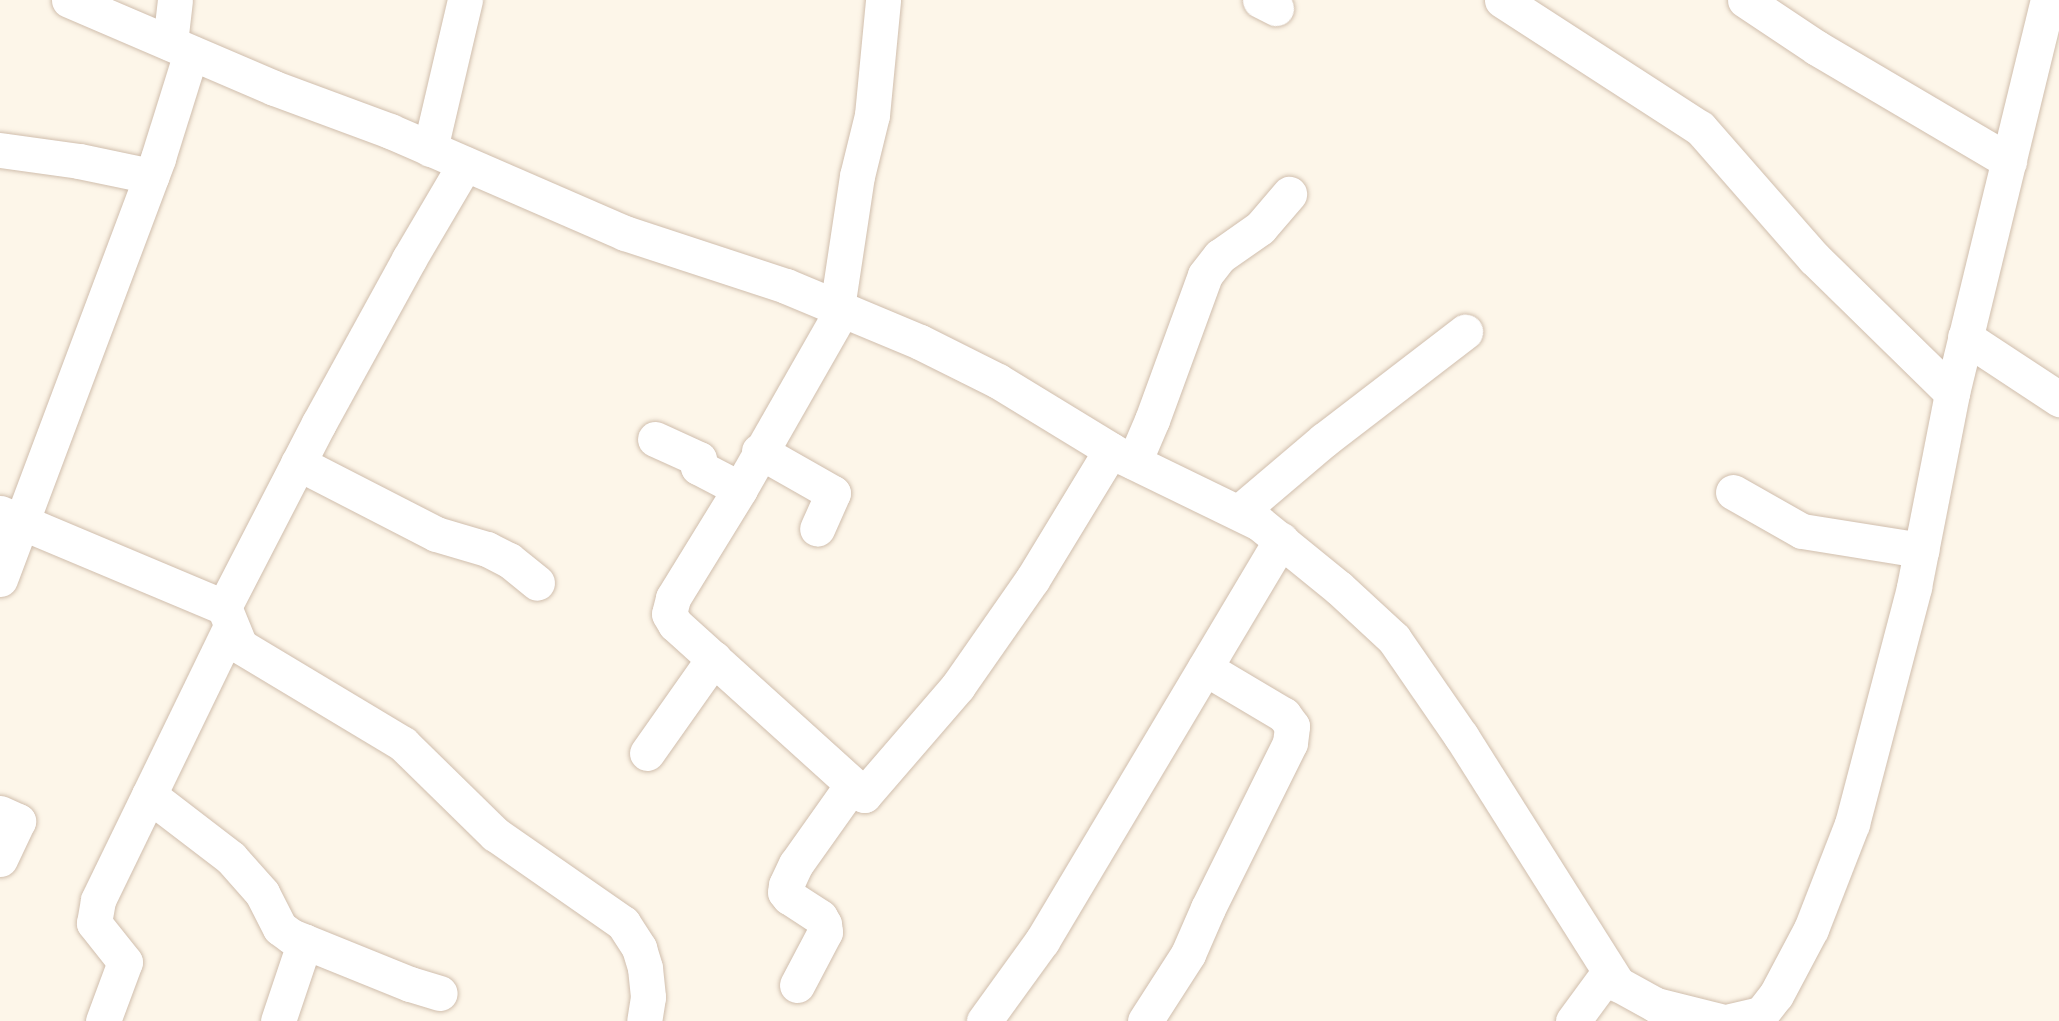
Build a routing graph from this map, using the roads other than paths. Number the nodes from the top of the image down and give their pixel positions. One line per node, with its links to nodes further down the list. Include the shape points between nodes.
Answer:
1 (69, 0): 8 (street)
2 (175, 0): 8 (street)
3 (465, 0): 9 (street)
4 (883, 0): 15 (street, via 872,115 857,176)
5 (1502, 0): 18 (street, via 1700,128 1814,258)
6 (1745, 0): 11 (street)
7 (2048, 0): 11 (street)
8 (181, 48): 9 (street); 13 (street)
9 (430, 149): 12 (street)
10 (0, 150): 13 (street)
11 (2008, 161): 17 (street)
12 (466, 164): 15 (street, via 625,233 786,286); 23 (street)
13 (151, 176): 27 (street)
14 (1289, 194): 22 (street, via 1275,213 1220,256 1205,275 1152,420)
15 (840, 309): 21 (street); 22 (street, via 920,342 998,382)
16 (1465, 332): 26 (street)
17 (1965, 337): 18 (street); 19 (street)
18 (1952, 393): 30 (street)
19 (2059, 400)
20 (655, 439): 24 (street, via 699,459 698,467)
21 (759, 451): 24 (street); 28 (street, via 833,493)
22 (1122, 456): 26 (street); 37 (street, via 958,686 864,795)
23 (298, 463): 32 (street, via 436,534 509,560); 33 (street)
24 (740, 489): 34 (street, via 669,609 675,624)
25 (1733, 492): 30 (street, via 1802,531)
26 (1239, 512): 29 (street)
27 (11, 518): 31 (street); 33 (street)
28 (817, 529)
29 (1281, 540): 35 (street); 42 (street, via 1394,639 1461,736)
30 (1921, 550): 52 (street, via 1866,775 1839,862 1811,929 1771,1003 1761,1014)
31 (0, 579)
32 (537, 583)
33 (227, 617): 38 (street); 47 (street, via 240,646 403,744 495,834 623,923 645,968 648,997)
34 (714, 658): 36 (street); 37 (street)
35 (1205, 668): 48 (street, via 1042,941); 49 (street, via 1284,715 1292,726 1290,743 1188,954)
36 (647, 753)
37 (852, 785): 43 (street, via 786,885 785,892 820,917 825,932)
38 (149, 795): 41 (street, via 231,858 262,892 280,928); 45 (street, via 98,900 94,923 125,962)
39 (0, 813): 40 (street, via 18,821)
40 (0, 859)
41 (304, 941): 44 (street); 46 (street)
42 (1609, 972): 50 (street); 51 (street, via 1623,989 1656,1005)
43 (797, 985)
44 (440, 993)
45 (103, 1021)
46 (278, 1021)
47 (644, 1021)
48 (984, 1021)
49 (1145, 1021)
50 (1573, 1021)
51 (1720, 1021)
52 (1730, 1021)

